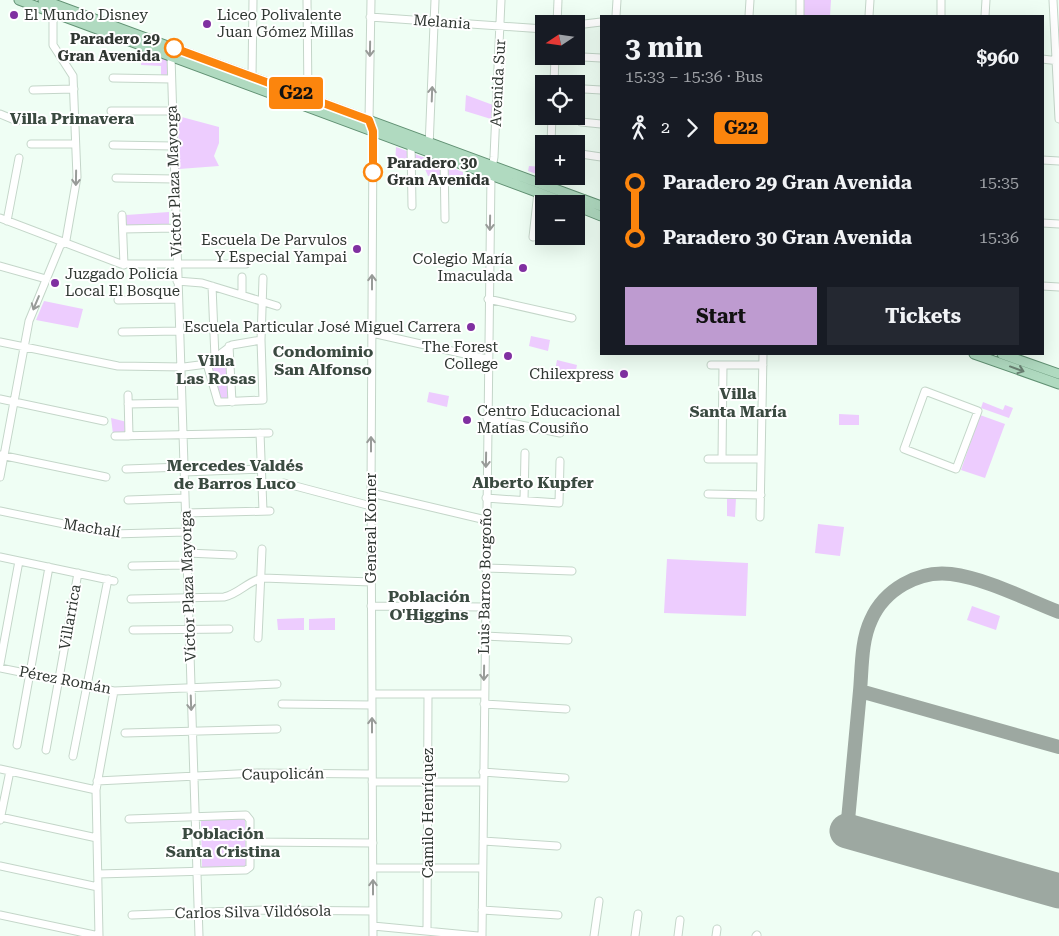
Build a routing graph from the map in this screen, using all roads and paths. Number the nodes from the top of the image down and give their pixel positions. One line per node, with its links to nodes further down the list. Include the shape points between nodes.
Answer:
1 (19, 0): 16 (main road)
2 (43, 0): 16 (main road)
3 (253, 0): 36 (street)
4 (307, 0): 44 (street)
5 (371, 0): 24 (street)
6 (435, 0): 25 (street)
7 (502, 0): 28 (street, Avenida Sur)
8 (558, 0): 17 (street)
9 (617, 0): 18 (street)
10 (750, 0): 19 (street)
11 (800, 0): 20 (street)
12 (870, 0): 21 (street)
13 (941, 0): 22 (street)
14 (986, 0): 23 (street)
15 (1053, 0): 35 (street)
16 (56, 9): 30 (main road); 31 (main road); 40 (street, via 53,46 72,72)
17 (557, 15)
18 (616, 15)
19 (750, 15)
20 (800, 15)
21 (869, 15)
22 (941, 15)
23 (985, 15)
24 (370, 17): 25 (street, Melania); 49 (street, one-way to 49)
25 (434, 22): 28 (street, Melania); 59 (street, one-way to 25)
26 (600, 22): 27 (street)
27 (585, 24)
28 (500, 26): 29 (street, Melania); 66 (street, Avenida Sur)
29 (535, 28)
30 (181, 51): 31 (main road); 36 (main road)
31 (171, 56): 38 (street, Víctor Plaza Mayorga); 39 (main road)
32 (585, 57): 33 (street)
33 (600, 58)
34 (1044, 60): 35 (street)
35 (1058, 61): 50 (street)
36 (252, 77): 39 (main road); 44 (main road)
37 (113, 78): 38 (street)
38 (171, 79): 46 (street, Víctor Plaza Mayorga)
39 (244, 83): 53 (main road)
40 (74, 89): 42 (street); 55 (street)
41 (585, 89): 43 (street)
42 (33, 90)
43 (600, 90)
44 (308, 98): 49 (main road)
45 (111, 110): 46 (street)
46 (172, 111): 58 (street, Víctor Plaza Mayorga)
47 (0, 114): 48 (street)
48 (17, 120)
49 (369, 120): 53 (street, General Korner); 59 (main road)
50 (1059, 120)
51 (585, 122): 52 (street)
52 (600, 124)
53 (373, 131): 57 (main road); 107 (street, General Korner, one-way to 53)
54 (31, 144): 55 (street)
55 (76, 144): 86 (street, one-way to 86, via 76,192)
56 (114, 145): 58 (street)
57 (411, 145): 59 (main road); 74 (street)
58 (173, 146): 68 (street, Víctor Plaza Mayorga)
59 (429, 147): 61 (main road); 66 (main road)
60 (585, 155): 62 (street)
61 (444, 157): 66 (main road); 79 (street)
62 (600, 157)
63 (19, 158): 80 (street)
64 (1044, 160): 65 (street)
65 (1059, 161)
66 (492, 170): 69 (main road); 100 (street, Luis Barros Borgoño, one-way to 100)
67 (116, 178): 68 (street)
68 (174, 179): 83 (street, Víctor Plaza Mayorga)
69 (535, 182)
70 (541, 185): 85 (street)
71 (542, 185): 73 (main road)
72 (543, 185): 76 (main road)
73 (556, 195)
74 (412, 206)
75 (585, 208): 77 (main road)
76 (600, 212)
77 (600, 212)
78 (122, 215): 84 (street)
79 (445, 219)
80 (4, 220): 86 (street)
81 (1044, 223): 82 (street)
82 (1059, 224)
83 (175, 228): 84 (street); 87 (street, Víctor Plaza Mayorga)
84 (123, 229): 89 (street)
85 (533, 237)
86 (63, 243): 89 (street); 93 (street)
87 (176, 264): 88 (street); 89 (street); 94 (street, Víctor Plaza Mayorga)
88 (246, 264)
89 (124, 265)
90 (0, 266): 93 (street)
91 (242, 277): 98 (street)
92 (264, 278): 102 (street)
93 (46, 279): 111 (street, one-way to 111, via 30,317)
94 (177, 281): 95 (street); 99 (street, Víctor Plaza Mayorga)
95 (212, 286): 98 (street); 115 (street)
96 (1044, 286): 97 (street)
97 (1059, 287)
98 (242, 295): 102 (street)
99 (178, 299): 101 (street); 105 (street, Víctor Plaza Mayorga)
100 (488, 299): 104 (street); 116 (street, Luis Barros Borgoño)
101 (118, 300)
102 (262, 302): 103 (street); 108 (street)
103 (277, 306)
104 (572, 318)
105 (178, 331): 106 (street); 121 (street, Víctor Plaza Mayorga)
106 (122, 332)
107 (372, 333): 116 (street); 151 (street, General Korner, one-way to 107)
108 (261, 340): 110 (street); 128 (street, via 263,400)
109 (0, 342): 111 (street)
110 (229, 346): 115 (street); 128 (street)
111 (24, 347): 121 (street, via 118,366); 127 (street)
112 (764, 355): 120 (street)
113 (979, 355): 123 (main road, one-way to 123)
114 (1005, 355): 122 (main road)
115 (215, 358): 117 (street)
116 (487, 359): 131 (street, Luis Barros Borgoño)
117 (207, 364): 121 (street); 128 (street, via 218,402)
118 (711, 365): 119 (street)
119 (723, 365): 120 (street); 142 (street)
120 (763, 365): 143 (street)
121 (180, 367): 129 (street, Víctor Plaza Mayorga)
122 (1059, 374)
123 (1059, 384)
124 (926, 391): 124 (street, via 904,450 956,469 978,411)
125 (128, 395): 130 (street)
126 (0, 399): 127 (street)
127 (14, 402): 132 (street); 140 (street)
128 (232, 402)
129 (181, 403): 130 (street); 138 (street, Víctor Plaza Mayorga)
130 (128, 404): 137 (street)
131 (487, 418): 135 (street); 155 (street, Luis Barros Borgoño, one-way to 155)
132 (104, 421)
133 (260, 433): 134 (street); 138 (street); 146 (street)
134 (269, 433)
135 (560, 434)
136 (115, 436): 137 (street)
137 (129, 436): 138 (street)
138 (182, 436): 147 (street, Víctor Plaza Mayorga)
139 (525, 454): 157 (street)
140 (2, 455): 148 (street); 149 (street)
141 (708, 459): 142 (street)
142 (722, 459): 143 (street)
143 (761, 459): 153 (street)
144 (560, 461): 157 (street, via 559,503)
145 (126, 469): 147 (street)
146 (261, 471): 147 (street); 160 (street, via 266,511)
147 (184, 472): 154 (street, Víctor Plaza Mayorga)
148 (0, 476)
149 (106, 477)
150 (284, 483): 158 (street)
151 (370, 493): 158 (street, General Korner); 162 (street)
152 (708, 494): 153 (street)
153 (761, 495): 161 (street)
154 (185, 498): 156 (street); 160 (street, Víctor Plaza Mayorga)
155 (486, 498): 157 (street); 162 (street, Luis Barros Borgoño)
156 (128, 500)
157 (524, 500)
158 (371, 506): 176 (street, General Korner)
159 (0, 511): 163 (street, Machalí, via 113,534)
160 (185, 514): 163 (street, Víctor Plaza Mayorga)
161 (760, 517)
162 (486, 520): 172 (street, Luis Barros Borgoño)
163 (186, 532): 165 (street, Víctor Plaza Mayorga)
164 (262, 549): 175 (street)
165 (187, 553): 166 (street); 169 (street, Víctor Plaza Mayorga)
166 (233, 555)
167 (0, 557): 168 (street)
168 (19, 561): 171 (street); 187 (street)
169 (187, 564): 170 (street); 177 (street, Víctor Plaza Mayorga)
170 (132, 566)
171 (49, 567): 174 (street); 189 (street)
172 (486, 568): 173 (street); 180 (street, Luis Barros Borgoño)
173 (572, 571)
174 (78, 573): 190 (street, Villarrica); 192 (street, via 111,580)
175 (261, 578): 176 (street); 177 (street, via 229,596); 185 (street)
176 (371, 582): 179 (street, General Korner)
177 (188, 597): 178 (street); 181 (street, Víctor Plaza Mayorga)
178 (131, 599)
179 (371, 606): 180 (street); 195 (street, General Korner)
180 (485, 607): 184 (street, Luis Barros Borgoño)
181 (189, 628): 182 (street); 183 (street); 193 (street, Víctor Plaza Mayorga)
182 (229, 629)
183 (133, 630)
184 (485, 636): 186 (street); 197 (street, Luis Barros Borgoño, one-way to 197)
185 (258, 638)
186 (568, 640)
187 (0, 664)
188 (0, 668): 189 (street, Pérez Román)
189 (30, 674): 190 (street, Pérez Román); 205 (street)
190 (59, 680): 192 (street, Pérez Román); 206 (street, Villarrica)
191 (277, 684): 193 (street, Pérez Román)
192 (87, 685): 194 (street, Pérez Román); 207 (street)
193 (191, 686): 194 (street, Pérez Román); 203 (street, Víctor Plaza Mayorga, one-way to 203)
194 (114, 691): 214 (street)
195 (372, 694): 196 (street); 200 (street, General Korner)
196 (428, 694): 197 (street); 216 (street, Camilo Henríquez)
197 (484, 694): 199 (street, Luis Barros Borgoño)
198 (282, 704): 200 (street)
199 (484, 704): 201 (street); 210 (street, Luis Barros Borgoño)
200 (372, 705): 211 (street, General Korner, one-way to 200)
201 (566, 709)
202 (277, 729): 203 (street)
203 (192, 731): 204 (street); 212 (street, Víctor Plaza Mayorga)
204 (125, 734)
205 (17, 745)
206 (46, 750)
207 (73, 756)
208 (0, 769): 209 (street)
209 (10, 771): 218 (street); 220 (street)
210 (483, 772): 213 (street); 217 (street, Luis Barros Borgoño)
211 (372, 774): 212 (street, Caupolicán); 215 (street, General Korner)
212 (194, 776): 214 (street, Caupolicán); 219 (street, Víctor Plaza Mayorga)
213 (565, 778)
214 (97, 781): 218 (street)
215 (372, 782): 216 (street); 225 (street, General Korner)
216 (428, 782): 217 (street); 229 (street, Camilo Henríquez)
217 (483, 782): 223 (street, Luis Barros Borgoño)
218 (96, 790): 222 (street)
219 (195, 816): 221 (street); 224 (street, via 248,816); 231 (street, Víctor Plaza Mayorga)
220 (0, 818): 222 (street)
221 (129, 819)
222 (97, 838): 232 (street)
223 (482, 841): 226 (street); 230 (street, Luis Barros Borgoño)
224 (250, 842): 225 (street); 231 (street, via 249,868)
225 (373, 843): 228 (street, General Korner)
226 (557, 846)
227 (0, 866): 233 (street)
228 (373, 868): 229 (street); 236 (street, General Korner, one-way to 228)
229 (428, 868): 230 (street); 244 (street, Camilo Henríquez)
230 (482, 868): 235 (street, Luis Barros Borgoño)
231 (197, 871): 232 (street); 237 (street, Víctor Plaza Mayorga)
232 (98, 874): 233 (street)
233 (98, 887): 245 (street)
234 (599, 900): 249 (street)
235 (482, 910): 241 (street); 248 (street, Luis Barros Borgoño)
236 (373, 911): 237 (street, Carlos Silva Vildósola); 243 (street, General Korner)
237 (198, 912): 240 (street, Carlos Silva Vildósola); 246 (street, Víctor Plaza Mayorga)
238 (638, 914): 250 (street)
239 (0, 915): 245 (street)
240 (132, 915)
241 (558, 915)
242 (680, 920): 251 (street)
243 (373, 926): 244 (street); 247 (street, General Korner)
244 (427, 931): 248 (street)
245 (99, 936)
246 (199, 936)
247 (374, 936)
248 (480, 936)
249 (594, 936)
250 (635, 936)
251 (678, 936)

